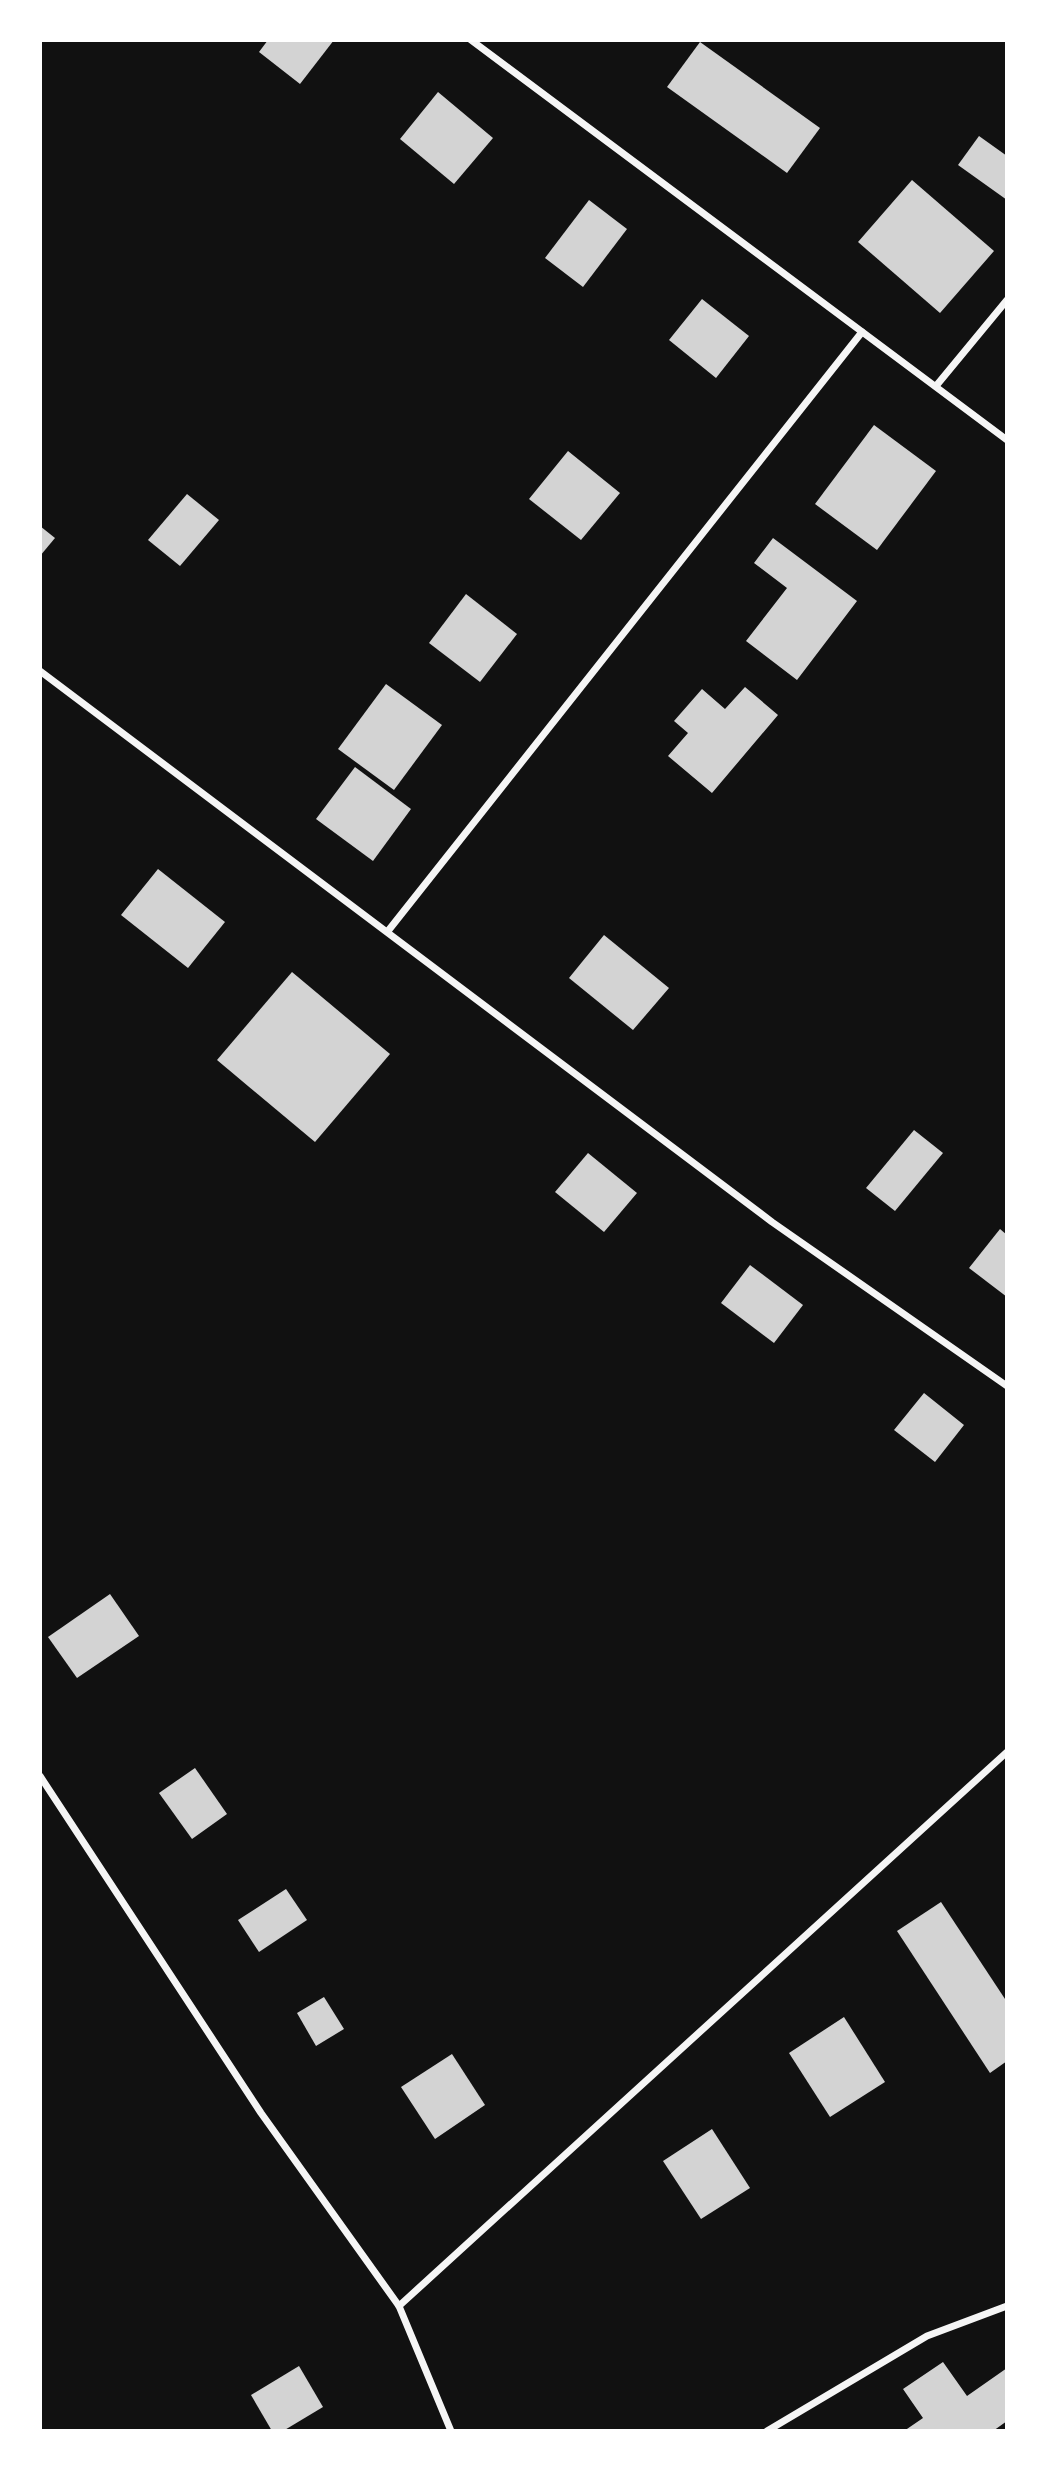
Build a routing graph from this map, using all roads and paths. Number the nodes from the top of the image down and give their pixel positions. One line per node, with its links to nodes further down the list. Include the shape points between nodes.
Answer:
1 (471, 40): 3 (street)
2 (1007, 300): 4 (street)
3 (862, 332): 4 (street); 7 (street)
4 (936, 386): 5 (street)
5 (1007, 440)
6 (40, 671): 7 (street)
7 (388, 931): 8 (street, via 772,1222)
8 (1007, 1386)
9 (1007, 1752): 11 (street)
10 (40, 1776): 11 (street, via 261,2113)
11 (399, 2306): 13 (street)
12 (1007, 2306): 14 (street, via 928,2336)
13 (451, 2431)
14 (767, 2431)

